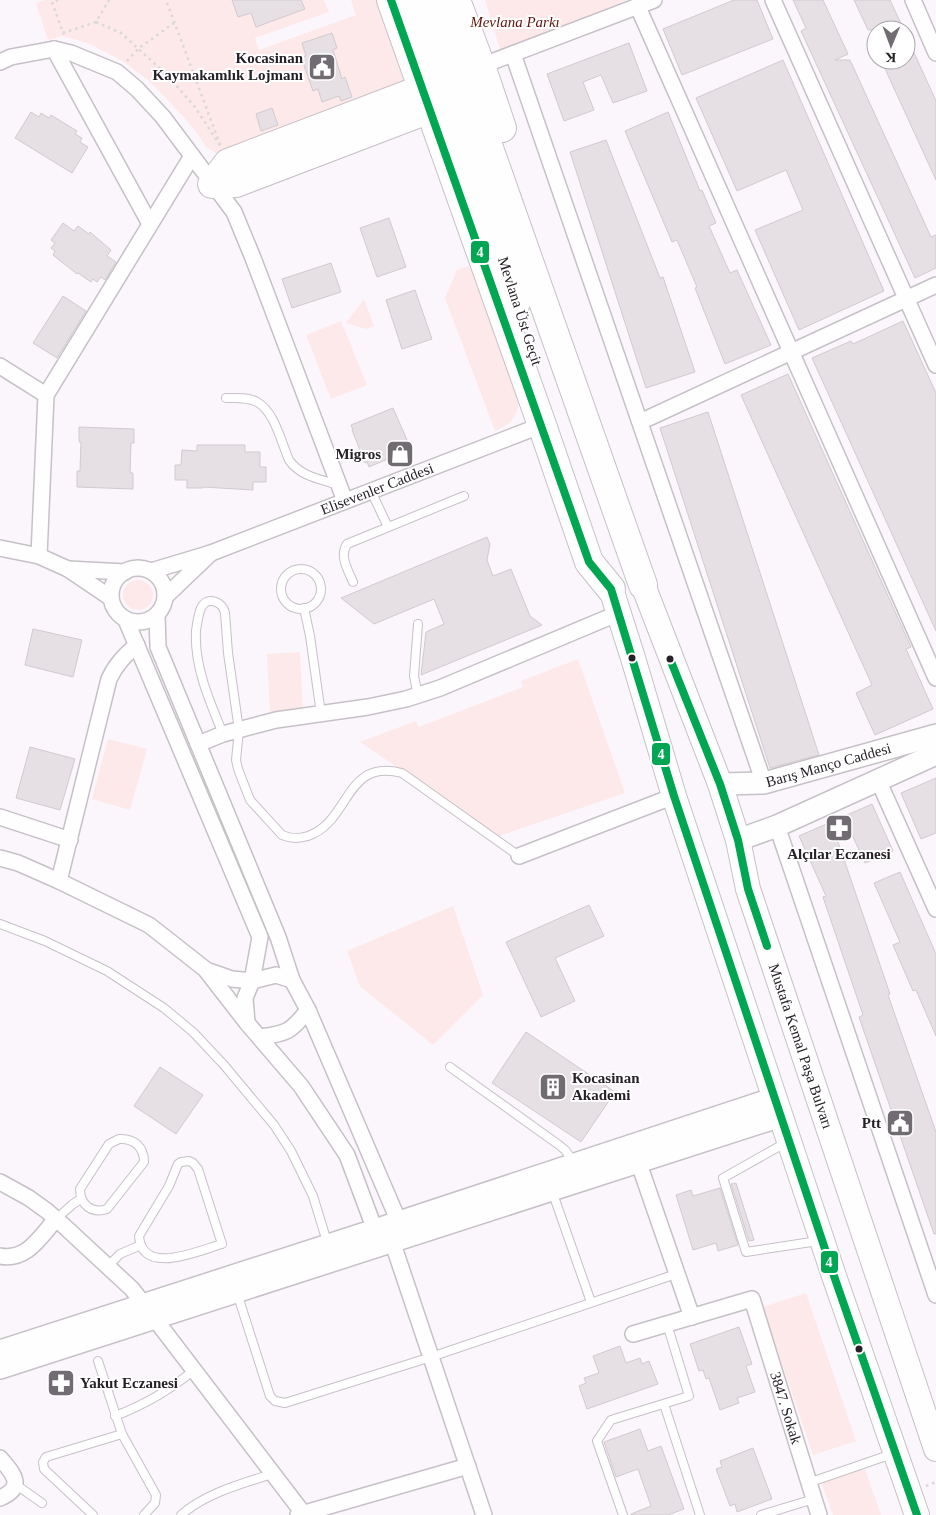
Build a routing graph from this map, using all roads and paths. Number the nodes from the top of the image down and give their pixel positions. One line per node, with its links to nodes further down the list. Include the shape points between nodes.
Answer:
1 (58, 0): 12 (path, via 52,2 63,33)
2 (109, 0): 12 (path)
3 (166, 0): 13 (path)
4 (391, 0): 21 (highway)
5 (412, 0): 48 (highway, Mevlana Üst Geçit, via 459,123)
6 (434, 0): 42 (highway, Mevlana Üst Geçit)
7 (456, 0): 19 (highway)
8 (654, 0): 11 (street)
9 (773, 0): 26 (street)
10 (913, 0): 16 (street)
11 (638, 7): 17 (street); 27 (street)
12 (96, 22): 14 (path, via 121,33)
13 (174, 23): 14 (path); 14 (path, via 220,147 195,107)
14 (139, 48): 20 (path)
15 (54, 49): 18 (street); 20 (street); 24 (street)
16 (936, 53)
17 (513, 54): 19 (street); 32 (street)
18 (0, 62)
19 (481, 66): 47 (highway, via 645,552)
20 (117, 72): 22 (street, via 150,102)
21 (426, 99): 23 (highway, via 228,163); 33 (highway)
22 (192, 156): 23 (street); 24 (street)
23 (212, 184): 34 (street, via 234,212 245,238)
24 (150, 224): 30 (street)
25 (936, 285): 26 (street)
26 (906, 299): 27 (street); 28 (street)
27 (791, 352): 32 (street); 56 (street)
28 (936, 365)
29 (0, 366): 30 (street)
30 (46, 395): 41 (street)
31 (226, 398): 34 (lane, via 247,398 257,402 271,417 293,466 308,476)
32 (640, 422): 65 (street)
33 (542, 425): 35 (street, Elisevenler Caddesi); 48 (highway, via 589,562)
34 (338, 485): 37 (street)
35 (371, 491): 37 (street, Elisevenler Caddesi); 38 (lane)
36 (464, 496): 38 (lane)
37 (345, 502): 40 (street, Elisevenler Caddesi)
38 (388, 528): 46 (lane, via 345,547 344,559)
39 (0, 548): 41 (street)
40 (211, 554): 44 (street, Elisevenler Caddesi); 49 (street)
41 (39, 556): 43 (street)
42 (633, 558): 47 (highway, Mustafa Kemal Paşa Bulvarı)
43 (68, 570): 45 (street); 50 (street)
44 (151, 571): 45 (street, via 137,568); 49 (street, via 161,580)
45 (125, 572): 50 (street, via 115,581)
46 (353, 582)
47 (643, 585): 66 (main road, Mustafa Kemal Paşa Bulvarı)
48 (611, 590): 57 (street, via 440,688); 67 (main road)
49 (166, 596): 52 (street)
50 (111, 598): 53 (street, via 114,607)
51 (304, 608): 51 (lane, via 317,600 320,584 313,573 294,570 284,578 281,591 291,607); 58 (lane)
52 (157, 615): 53 (street, via 144,622); 62 (street, via 158,647)
53 (126, 620): 55 (street)
54 (418, 624): 57 (lane, via 414,676)
55 (137, 644): 70 (street, via 121,659 109,679); 79 (street, via 260,937)
56 (936, 678)
57 (418, 696): 58 (street, via 368,708)
58 (321, 714): 59 (street, via 276,720)
59 (239, 730): 60 (street); 60 (lane, via 224,609 219,602 210,601 201,608 196,643 206,693); 72 (lane, via 236,760 244,789 282,835 300,838 320,830 334,817 357,782 378,771 394,771 402,773)
60 (223, 734): 62 (street)
61 (936, 735): 65 (street, Barış Manço Caddesi)
62 (198, 744): 78 (street, via 278,937)
63 (936, 754): 64 (street, Barış Manço Caddesi)
64 (878, 780): 69 (street, Barış Manço Caddesi); 75 (street)
65 (764, 783): 66 (street, Barış Manço Caddesi)
66 (720, 784): 71 (main road, Mustafa Kemal Paşa Bulvarı)
67 (674, 796): 72 (street); 84 (main road)
68 (0, 817): 70 (street)
69 (777, 826): 71 (street, Barış Manço Caddesi); 101 (street)
70 (70, 840): 74 (street)
71 (738, 840): 115 (main road, Mustafa Kemal Paşa Bulvarı, via 748,889)
72 (519, 856)
73 (0, 858): 74 (street)
74 (59, 881): 77 (street, via 149,925)
75 (936, 909)
76 (0, 924): 95 (lane, via 46,941 107,971 164,1008 193,1032 274,1125 291,1151 313,1196)
77 (205, 969): 79 (street, via 232,979); 81 (street)
78 (292, 980): 79 (street, via 276,975); 80 (street)
79 (252, 981): 81 (street, via 245,998)
80 (308, 1010): 82 (street, via 298,1024 281,1034); 93 (street)
81 (247, 1023): 82 (street)
82 (259, 1037): 92 (street, via 300,1086 347,1155)
83 (450, 1067): 87 (lane, via 559,1145)
84 (778, 1107): 85 (main road); 86 (street); 87 (street)
85 (789, 1140): 94 (main road); 94 (lane, via 723,1178 746,1252)
86 (638, 1161): 89 (street); 99 (street)
87 (575, 1164): 93 (street)
88 (0, 1182): 91 (street, via 29,1198)
89 (551, 1189): 93 (street); 102 (lane)
90 (81, 1199): 90 (lane, via 92,1210 107,1209 144,1162 140,1146 124,1139 109,1144 80,1189); 91 (lane)
91 (56, 1219): 97 (street, via 26,1252 12,1257); 98 (street)
92 (375, 1230): 93 (street); 95 (street)
93 (395, 1232): 100 (street); 108 (street)
94 (822, 1240): 116 (main road)
95 (328, 1244): 103 (street)
96 (141, 1245): 96 (lane, via 149,1254 167,1259 222,1244 198,1169 193,1163 185,1161 178,1164 169,1186 139,1236); 98 (lane, via 120,1254)
97 (0, 1256)
98 (108, 1266): 103 (street)
99 (676, 1274): 102 (lane); 104 (street)
100 (237, 1292): 103 (street); 108 (lane, via 270,1396 276,1401 285,1403)
101 (936, 1295)
102 (591, 1302): 108 (lane)
103 (149, 1312): 107 (street); 110 (street); 111 (street)
104 (692, 1317): 105 (street); 120 (street, 3847. Sokak, via 752,1299)
105 (667, 1324): 106 (street); 112 (lane, via 689,1396)
106 (633, 1334)
107 (0, 1351)
108 (431, 1357): 118 (street)
109 (98, 1361): 113 (lane)
110 (0, 1368)
111 (194, 1370): 113 (lane, via 161,1394); 119 (street)
112 (664, 1404): 130 (lane, via 611,1420 597,1441); 131 (lane)
113 (115, 1416): 114 (lane)
114 (122, 1434): 126 (lane, via 46,1457 43,1462 44,1469); 127 (lane, via 156,1495 155,1503)
115 (935, 1443)
116 (896, 1452): 120 (lane); 134 (main road)
117 (0, 1458): 121 (street, via 14,1474)
118 (468, 1466): 125 (street); 129 (street)
119 (272, 1474): 125 (street); 128 (lane, via 201,1501)
120 (808, 1483): 123 (street, 3847. Sokak)
121 (15, 1484): 122 (street, via 10,1493); 124 (lane)
122 (0, 1498)
123 (814, 1499): 132 (lane); 133 (street, 3847. Sokak)
124 (42, 1503)
125 (300, 1514)
126 (93, 1515)
127 (144, 1515)
128 (180, 1515)
129 (484, 1515)
130 (623, 1515)
131 (700, 1515)
132 (761, 1515)
133 (820, 1515)
134 (917, 1515)

